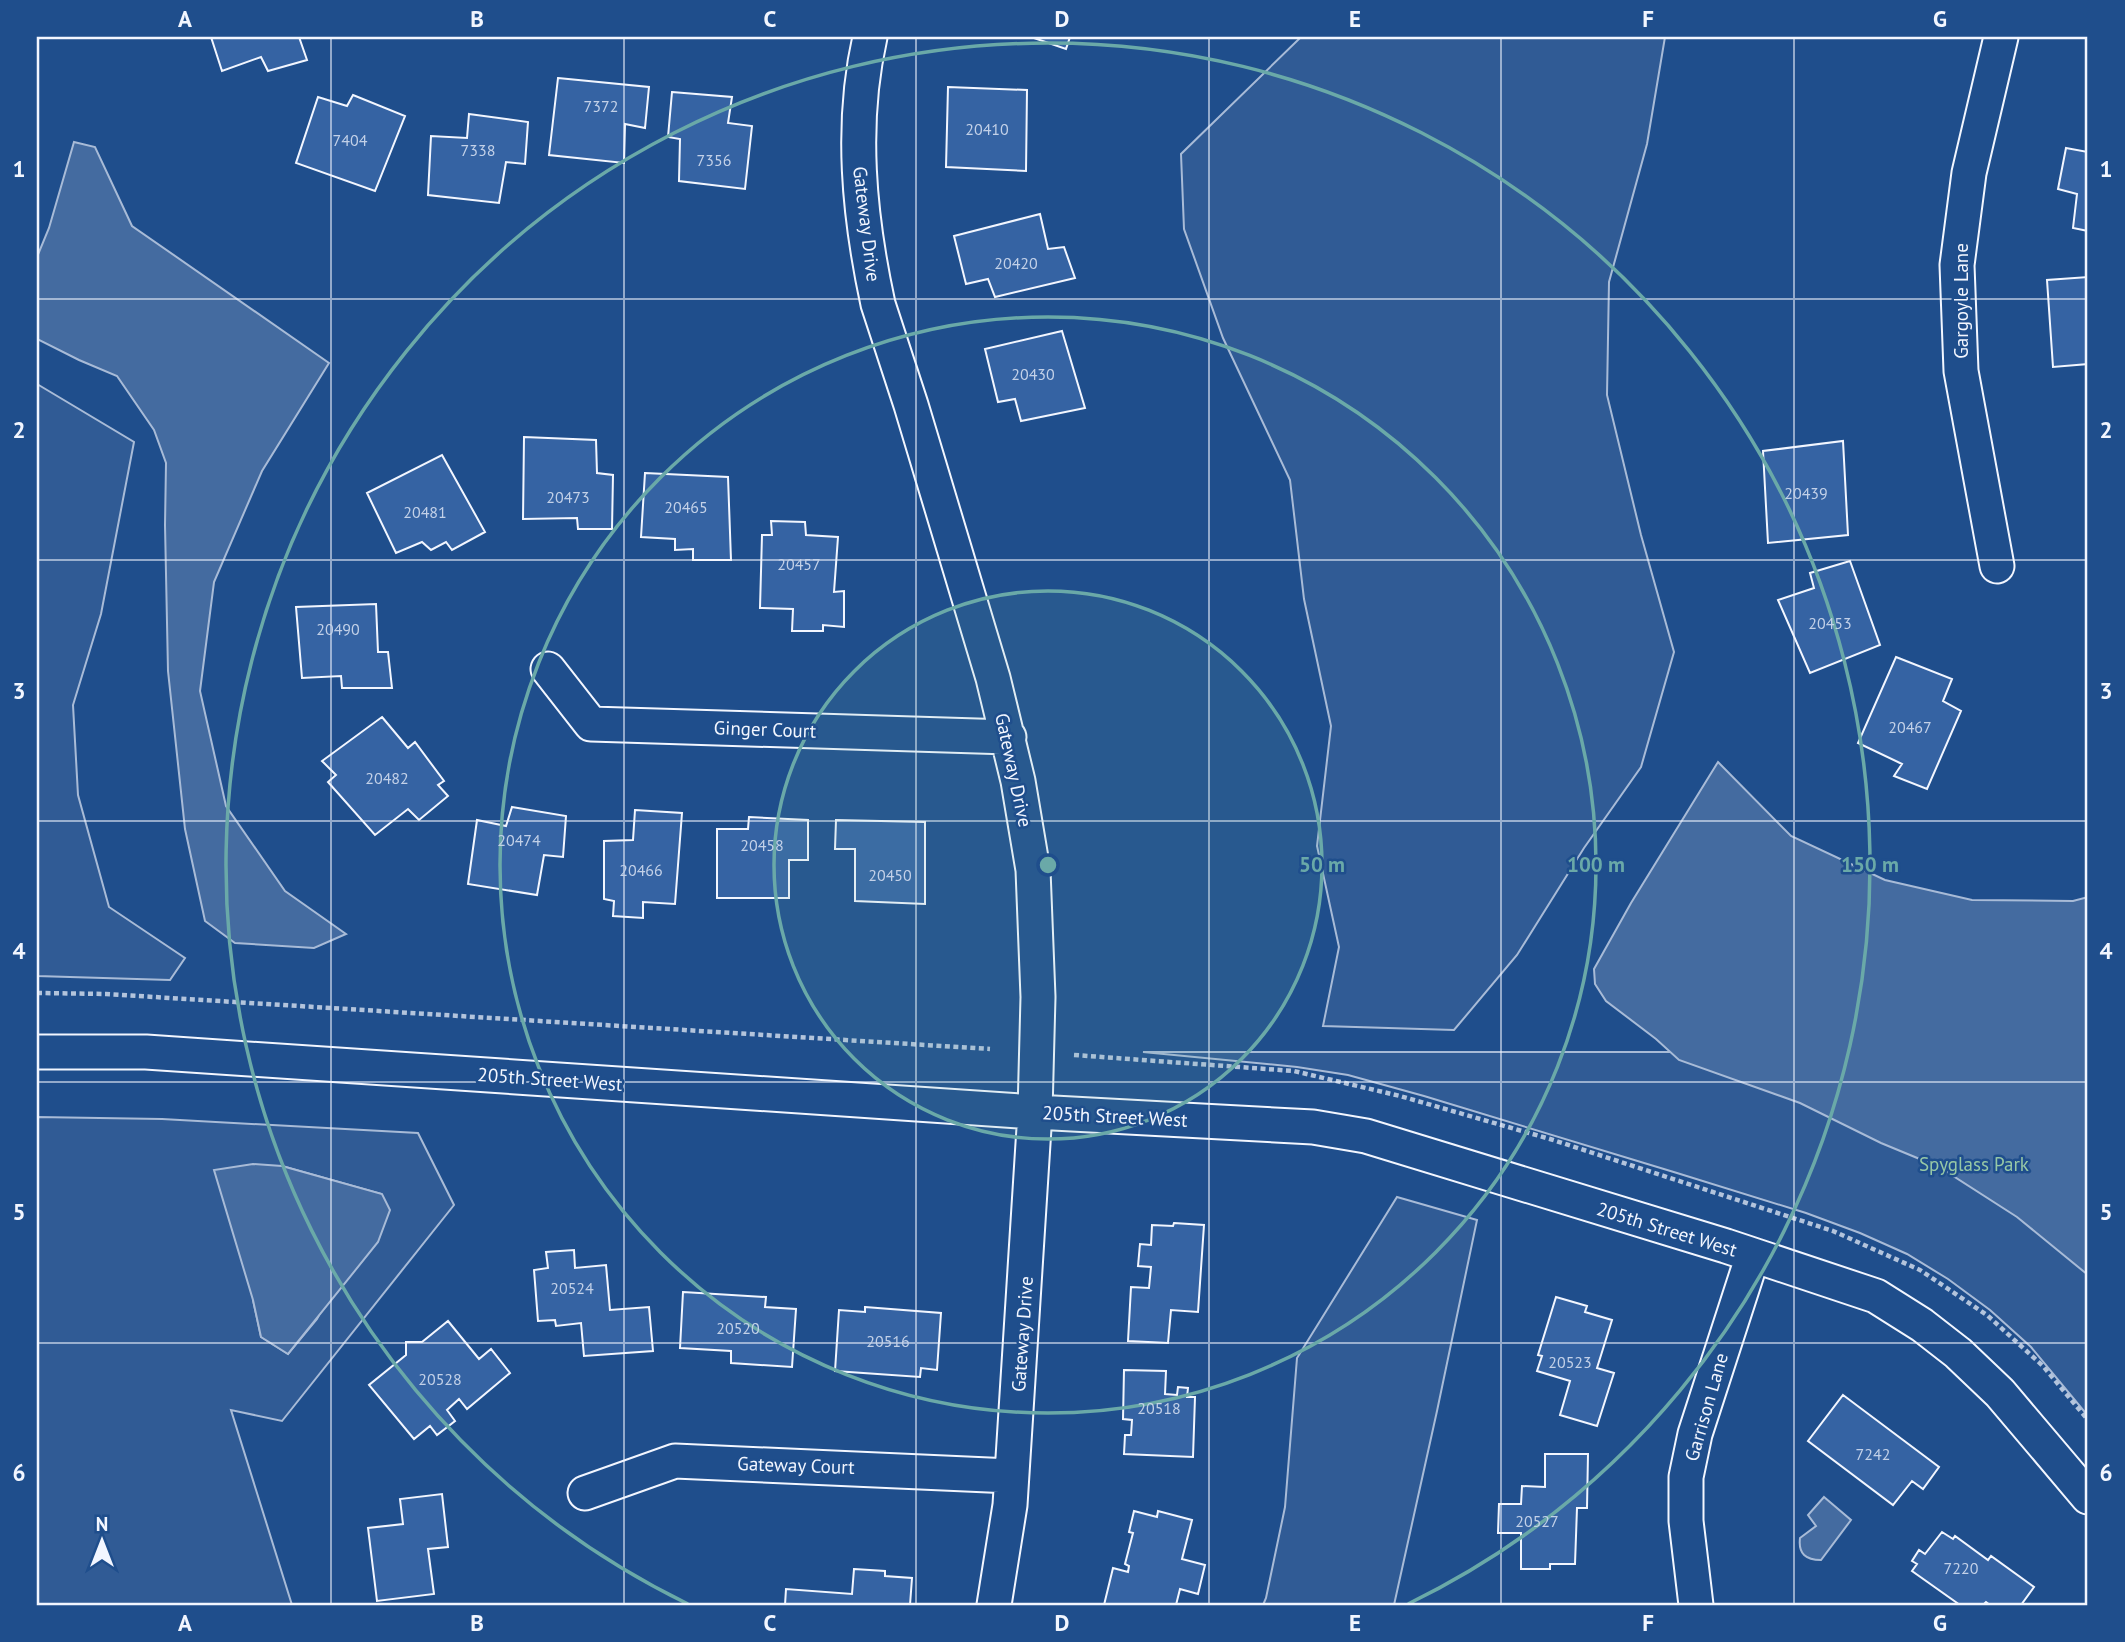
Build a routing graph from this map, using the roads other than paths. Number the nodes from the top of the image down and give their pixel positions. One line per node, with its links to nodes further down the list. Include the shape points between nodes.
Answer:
1 (870, 37): 5 (street, Gateway Drive, via 859,102 859,153 870,265)
2 (2001, 37): 3 (street, Gargoyle Lane, via 1969,173 1957,265 1961,371)
3 (1997, 566)
4 (548, 669): 5 (street, Ginger Court, via 592,724)
5 (1009, 737): 7 (street, Gateway Drive, via 1033,870 1038,998)
6 (37, 1052): 7 (street, 205th Street West, via 146,1052)
7 (1035, 1112): 8 (street, 205th Street West, via 1313,1127 1366,1136); 9 (street, Gateway Drive)
8 (1753, 1255): 11 (street, 205th Street West, via 1876,1296 1922,1325 2000,1393); 13 (street, Garrison Lane, via 1695,1434 1686,1477)
9 (1012, 1476): 10 (street, Gateway Court, via 675,1461); 12 (street, Gateway Drive)
10 (585, 1493)
11 (2088, 1497)
12 (994, 1605)
13 (1696, 1605)

